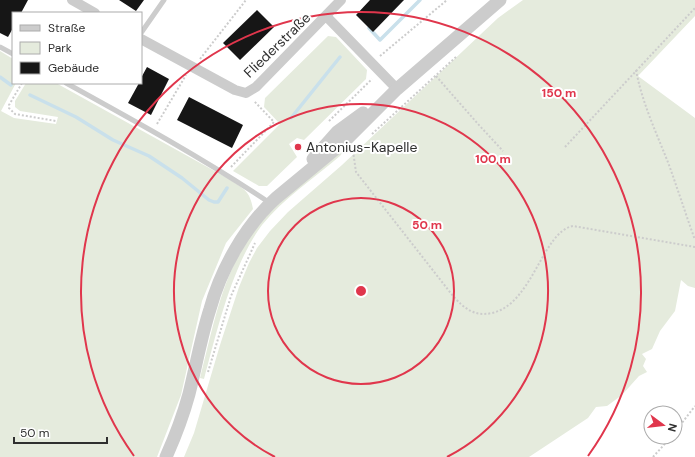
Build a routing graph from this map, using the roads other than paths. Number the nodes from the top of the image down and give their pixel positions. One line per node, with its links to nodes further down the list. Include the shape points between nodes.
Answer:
1 (72, 0): 5 (street)
2 (164, 0): 7 (lane)
3 (342, 0): 6 (street, Fliederstraße)
4 (500, 0): 12 (street)
5 (92, 12)
6 (326, 16): 8 (street, Fliederstraße, via 256,87 246,93 235,90); 12 (street, Fliederstraße)
7 (142, 32)
8 (142, 40)
9 (0, 47): 10 (lane)
10 (12, 53)
11 (68, 84): 13 (lane)
12 (397, 89): 13 (street, via 345,141)
13 (273, 200): 14 (street, via 235,250 215,292 188,397)
14 (166, 457)

